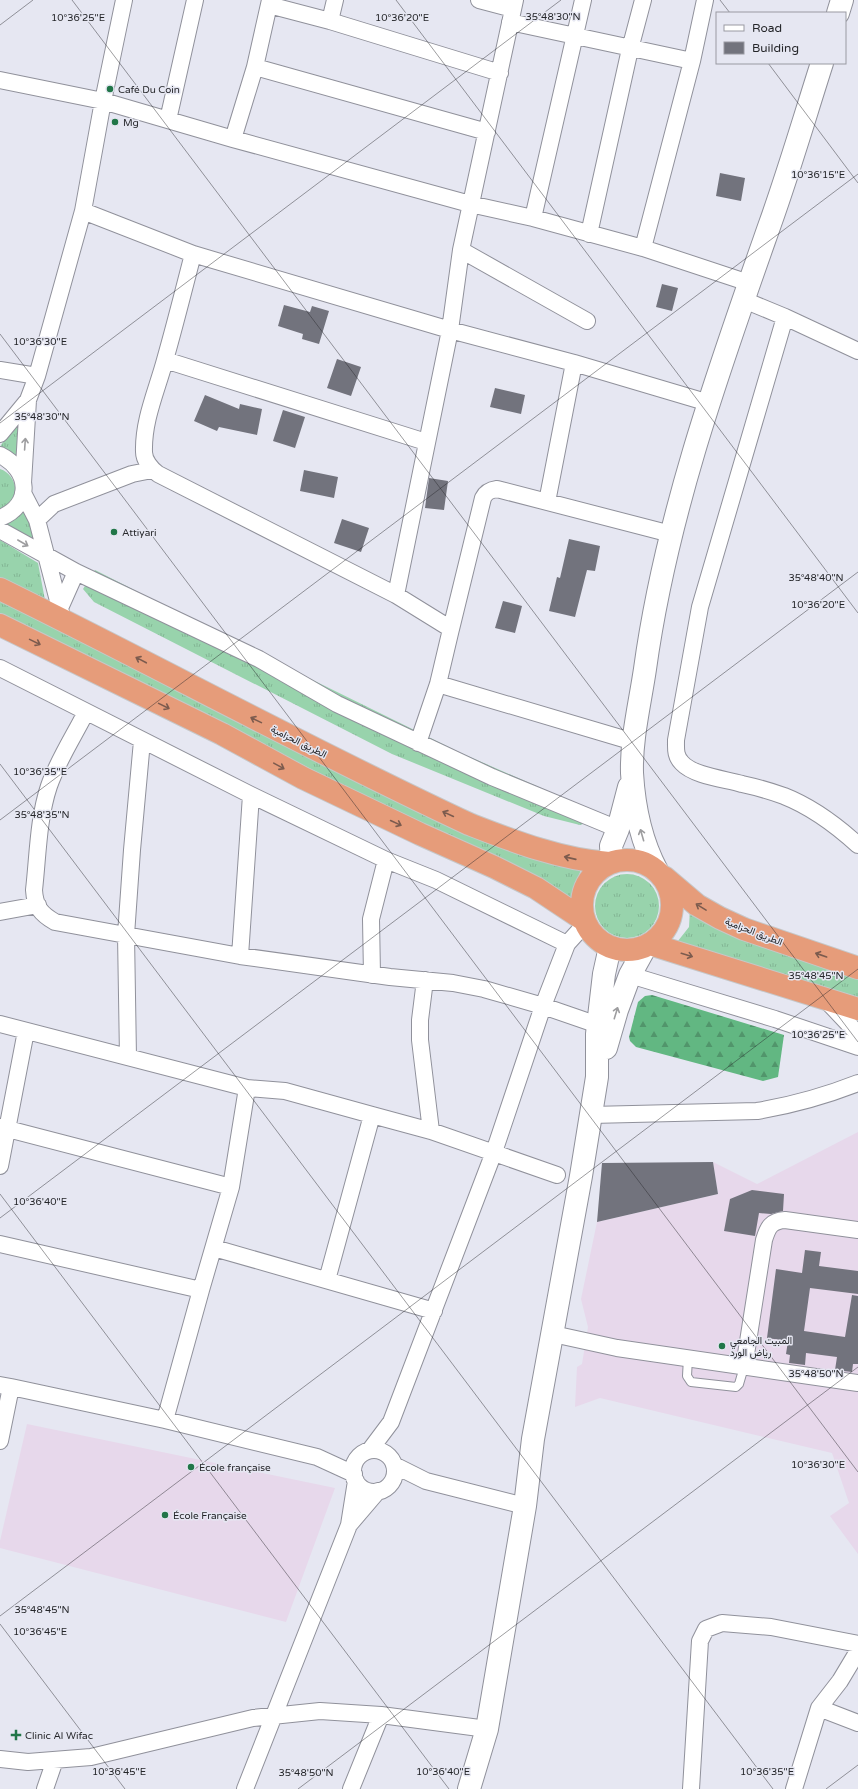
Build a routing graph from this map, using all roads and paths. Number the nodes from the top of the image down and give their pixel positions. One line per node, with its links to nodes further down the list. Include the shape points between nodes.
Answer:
1 (124, 0): 20 (street)
2 (195, 0): 21 (street)
3 (335, 0): 12 (street)
4 (479, 0): 10 (street)
5 (583, 0): 13 (street)
6 (643, 0): 14 (street)
7 (705, 0): 15 (street)
8 (842, 0): 11 (main road)
9 (269, 2): 12 (street); 17 (street)
10 (513, 10): 13 (street); 18 (street)
11 (838, 12)
12 (330, 21): 18 (street)
13 (575, 36): 14 (street); 26 (street)
14 (630, 49): 15 (street); 27 (street)
15 (692, 61): 28 (street)
16 (822, 64): 31 (main road, via 774,214)
17 (255, 67): 22 (street); 23 (street)
18 (500, 73): 22 (street)
19 (0, 80): 20 (street)
20 (103, 101): 21 (street); 25 (street)
21 (168, 120): 23 (street)
22 (487, 132): 24 (street)
23 (233, 139): 24 (street)
24 (470, 204): 26 (street); 29 (street)
25 (83, 211): 30 (street); 39 (street)
26 (533, 218): 27 (street)
27 (589, 234): 28 (street)
28 (643, 248): 31 (street)
29 (461, 250): 33 (street); 34 (street)
30 (193, 254): 34 (street); 36 (street)
31 (746, 292): 32 (street); 41 (main road)
32 (785, 317): 35 (street); 68 (street, via 700,607 676,740 676,754 682,763 696,772 784,796 817,813 841,829)
33 (587, 321)
34 (450, 330): 37 (street); 43 (street)
35 (858, 351)
36 (165, 360): 43 (street); 45 (street, via 149,408 144,443 144,454)
37 (574, 363): 41 (street); 47 (street)
38 (0, 370): 39 (street)
39 (37, 376): 40 (street)
40 (28, 400): 42 (street); 46 (street, one-way to 40)
41 (709, 403): 51 (main road)
42 (0, 434)
43 (426, 442): 55 (street)
44 (0, 454): 46 (street, via 19,470)
45 (152, 470): 49 (street, via 132,474 54,504); 55 (street, via 196,495)
46 (23, 488): 48 (street, via 18,506); 49 (street)
47 (546, 502): 51 (street); 58 (street, via 497,489 492,489 486,494)
48 (0, 518)
49 (37, 520): 52 (street)
50 (0, 530): 52 (street, one-way to 52)
51 (671, 534): 63 (main road, via 649,641)
52 (45, 556): 53 (street); 56 (street)
53 (76, 572): 56 (street); 64 (street, via 259,659 336,704)
54 (0, 589): 56 (highway, الطريق الحزامية)
55 (396, 595): 58 (street)
56 (61, 614): 70 (highway, الطريق الحزامية, one-way to 56, via 569,858 469,824 231,707)
57 (0, 624): 74 (highway, one-way to 74, via 222,734 302,778 536,888)
58 (451, 629): 60 (street)
59 (0, 668): 61 (street)
60 (438, 684): 63 (street); 64 (street)
61 (86, 712): 62 (street); 72 (street, via 49,785 43,807 34,890)
62 (142, 741): 66 (street); 75 (street)
63 (634, 742): 65 (main road)
64 (418, 743): 67 (street, via 492,778)
65 (632, 772): 67 (main road); 71 (main road, one-way to 65, via 647,853 637,817)
66 (251, 795): 69 (street); 79 (street)
67 (618, 829): 70 (main road, via 611,846)
68 (858, 845)
69 (386, 860): 76 (street, via 436,880); 81 (street, via 372,919)
70 (610, 863): 71 (highway, الطريق الحزامية, via 621,860 640,862); 74 (highway, via 597,870 583,893)
71 (659, 872): 77 (highway, via 672,898 672,912 668,924 660,935); 80 (highway, الطريق الحزامية, one-way to 71, via 744,929 720,918 696,904)
72 (38, 905): 73 (street); 75 (street, via 44,915 55,922)
73 (0, 912)
74 (585, 921): 76 (street); 78 (highway, via 590,932)
75 (126, 935): 79 (street); 92 (street)
76 (567, 944): 85 (street)
77 (648, 945): 78 (highway, via 628,950); 82 (main road); 84 (highway, one-way to 84)
78 (610, 947): 88 (main road)
79 (240, 956): 81 (street)
80 (858, 968)
81 (372, 975): 83 (street)
82 (630, 976): 91 (street, via 775,1019); 93 (main road, one-way to 82)
83 (425, 980): 85 (street, via 484,989); 99 (street, via 420,1040)
84 (824, 998): 86 (highway); 90 (street)
85 (542, 1006): 88 (street); 100 (street)
86 (858, 1009)
87 (0, 1024): 89 (street)
88 (598, 1025): 93 (main road)
89 (26, 1031): 92 (street); 98 (street)
90 (858, 1034)
91 (858, 1047)
92 (128, 1057): 95 (street)
93 (597, 1077): 97 (main road)
94 (858, 1082): 97 (street, via 817,1098 757,1111)
95 (247, 1088): 96 (street, via 285,1091); 103 (street)
96 (372, 1115): 99 (street); 107 (street)
97 (591, 1116): 110 (main road)
98 (4, 1128): 101 (street); 103 (street)
99 (431, 1131): 100 (street)
100 (494, 1152): 102 (street); 109 (street)
101 (0, 1166)
102 (557, 1175)
103 (231, 1187): 106 (street)
104 (858, 1230): 112 (street, via 785,1220 775,1221 768,1228)
105 (0, 1244): 108 (street)
106 (214, 1248): 107 (street); 108 (street)
107 (327, 1280): 109 (street)
108 (201, 1290): 115 (street)
109 (434, 1311): 116 (street)
110 (553, 1334): 111 (street, via 617,1348); 124 (main road, via 533,1439)
111 (688, 1358): 112 (street); 112 (lane, via 686,1376 691,1382 736,1387)
112 (744, 1367): 113 (street)
113 (858, 1384)
114 (6, 1386): 115 (street); 117 (street)
115 (165, 1420): 119 (street)
116 (391, 1422): 118 (street); 120 (street)
117 (0, 1441)
118 (364, 1454): 119 (street); 120 (street, via 383,1451); 121 (street, via 353,1468)
119 (317, 1457): 121 (street)
120 (391, 1460): 122 (street); 123 (street, via 395,1472)
121 (355, 1477): 123 (street, via 365,1490); 125 (street)
122 (426, 1481): 123 (street); 124 (street)
123 (384, 1488): 125 (street)
124 (525, 1506): 132 (main road)
125 (349, 1525): 130 (street)
126 (858, 1644): 140 (street, via 771,1627 722,1623 706,1629 700,1640)
127 (858, 1651): 128 (street, via 840,1681)
128 (819, 1708): 131 (street); 135 (street)
129 (381, 1714): 130 (street, via 320,1711); 132 (street); 138 (street)
130 (274, 1715): 134 (street, via 91,1757); 137 (street)
131 (858, 1723)
132 (487, 1729): 139 (main road)
133 (0, 1759): 134 (street, via 28,1762)
134 (55, 1760): 136 (street)
135 (800, 1785)
136 (45, 1789)
137 (245, 1789)
138 (351, 1789)
139 (469, 1789)
140 (690, 1789)

